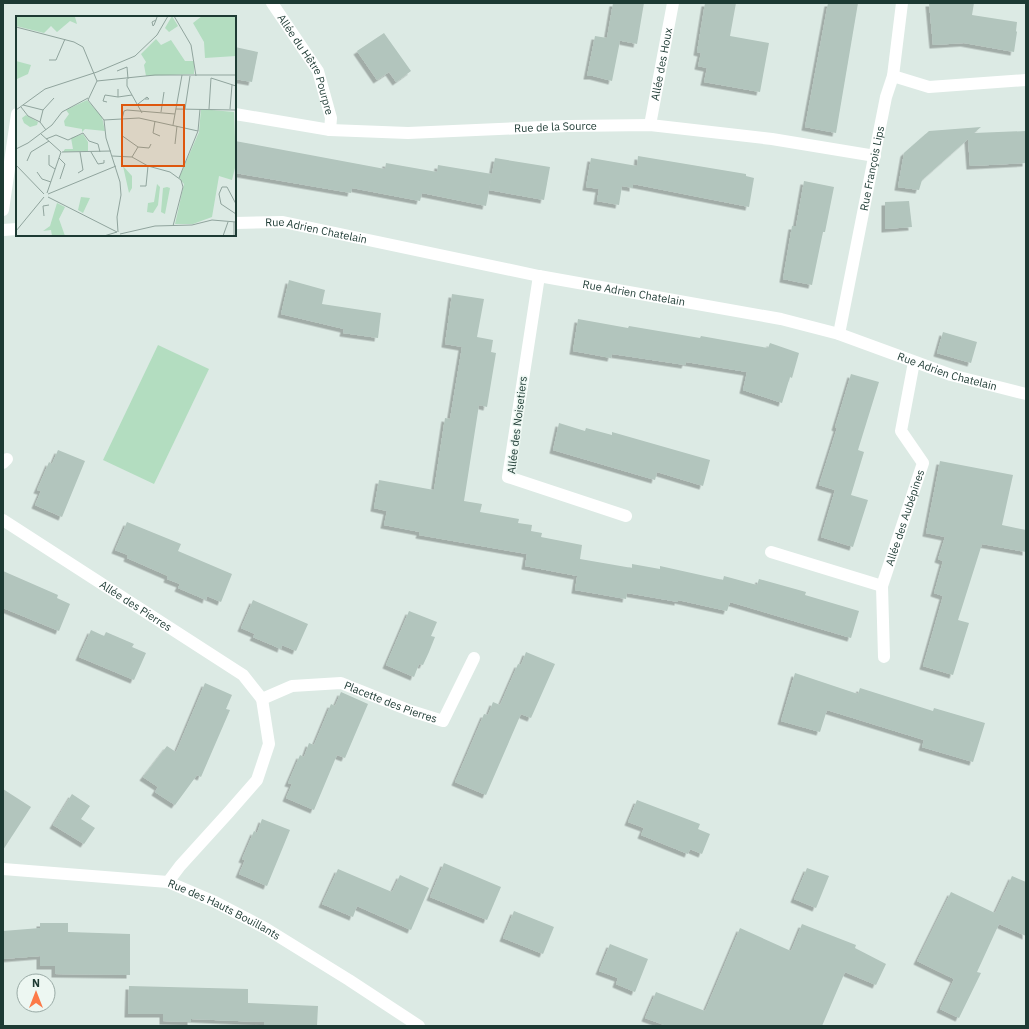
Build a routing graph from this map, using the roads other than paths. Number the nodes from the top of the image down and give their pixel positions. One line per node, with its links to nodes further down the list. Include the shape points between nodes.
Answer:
1 (272, 3): 9 (street, Allée du Hêtre Pourpre, via 318,71 331,118)
2 (673, 3): 8 (street, Allée des Houx)
3 (902, 3): 4 (street, Rue François Lips)
4 (893, 76): 5 (street, via 929,87); 10 (street, Rue François Lips, via 886,97)
5 (1026, 80)
6 (236, 114): 9 (street, Rue de la Source)
7 (16, 121): 11 (street)
8 (650, 125): 9 (street, Rue de la Source, via 414,132); 10 (street, Rue de la Source, via 772,139)
9 (330, 130)
10 (875, 156): 16 (street, Rue François Lips)
11 (3, 210)
12 (236, 223): 15 (street, Rue Adrien Chatelain, via 283,222)
13 (3, 230): 14 (street)
14 (16, 230)
15 (539, 276): 16 (street, Rue Adrien Chatelain, via 782,319); 19 (street, Allée des Noisetiers, via 508,478)
16 (839, 334): 17 (street, Rue Adrien Chatelain)
17 (914, 362): 18 (street, Rue Adrien Chatelain, via 951,376); 22 (street, Allée des Aubépines, via 901,431 923,463)
18 (1026, 394)
19 (626, 516)
20 (3, 520): 25 (street, Allée des Pierres, via 243,675)
21 (771, 552): 22 (street)
22 (882, 586): 23 (street, Allée des Aubépines)
23 (884, 657)
24 (474, 658): 25 (street, Placette des Pierres, via 443,721 341,684 292,686)
25 (262, 699): 27 (street, via 268,744 257,780)
26 (3, 869): 27 (street, Rue des Hauts Bouillants)
27 (168, 882): 28 (street, Rue des Hauts Bouillants, via 215,902 265,928)
28 (419, 1026)

